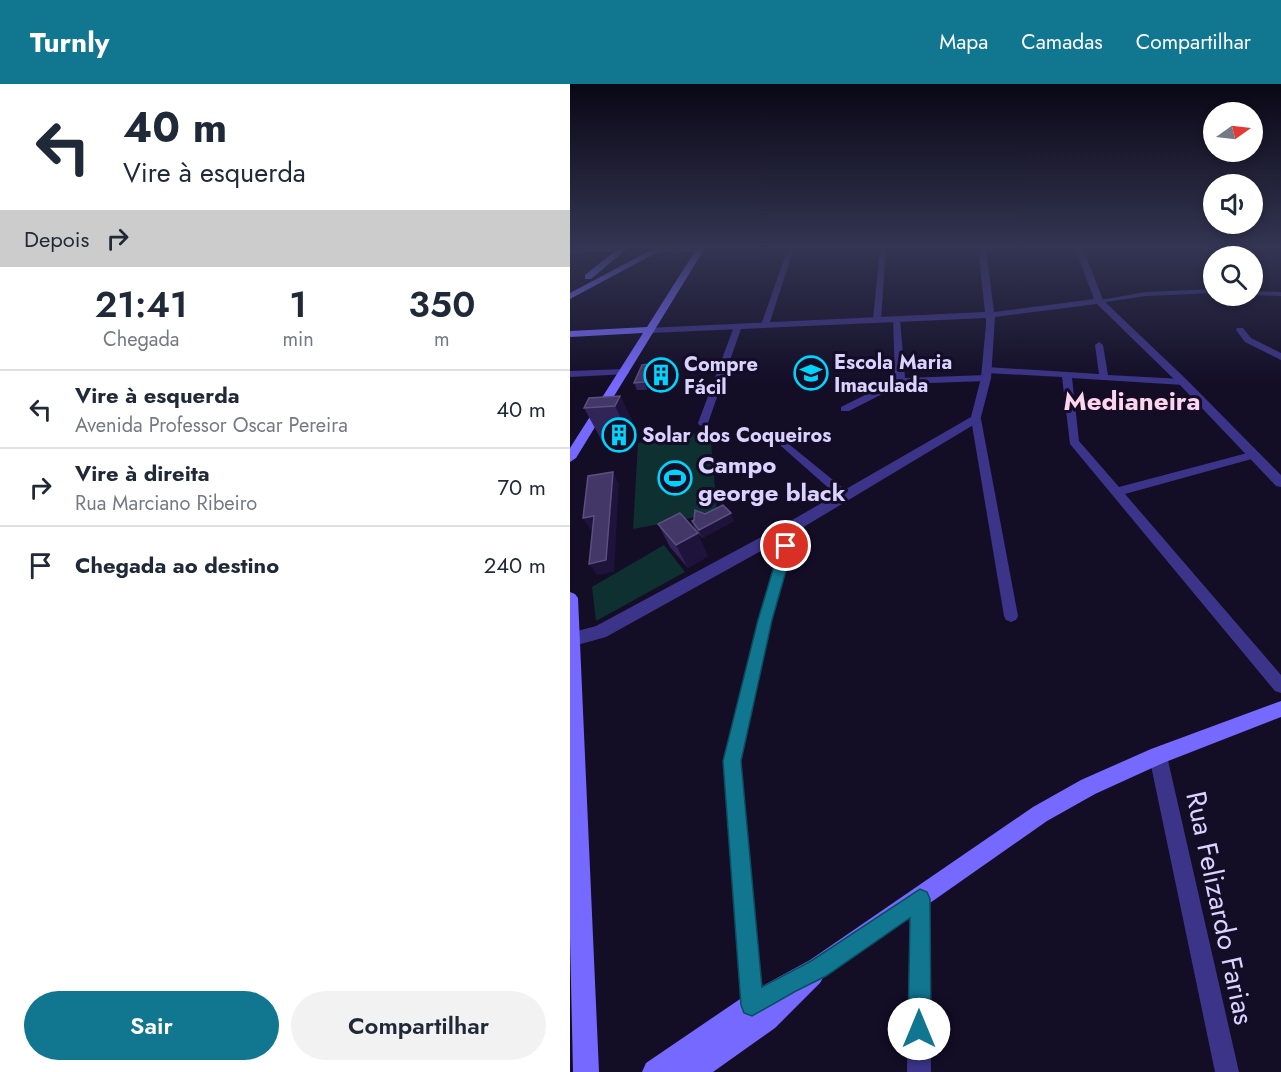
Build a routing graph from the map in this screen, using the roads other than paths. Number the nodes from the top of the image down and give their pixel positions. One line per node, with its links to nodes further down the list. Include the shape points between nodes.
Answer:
1 (672, 294): 13 (main road)
2 (775, 294): 11 (street)
3 (879, 294): 10 (street)
4 (988, 294): 8 (street)
5 (1096, 294): 7 (street)
6 (1145, 294): 7 (street)
7 (1099, 301): 8 (street); 24 (street)
8 (990, 315): 9 (street); 20 (street)
9 (896, 319): 10 (street); 23 (street)
10 (877, 320): 11 (street)
11 (765, 325): 12 (street)
12 (738, 326): 13 (street); 27 (street)
13 (650, 330): 15 (main road); 18 (main road)
14 (1240, 330): 17 (street, via 1248,340)
15 (570, 334)
16 (1099, 345): 22 (street)
17 (1281, 357)
18 (624, 372): 19 (street); 30 (main road)
19 (570, 374)
20 (986, 374): 21 (street); 23 (street); 26 (street)
21 (1067, 376): 22 (street); 32 (street, via 1074,442)
22 (1104, 378): 24 (street)
23 (900, 381): 25 (street)
24 (1184, 382): 29 (street)
25 (845, 408)
26 (976, 419): 33 (street); 36 (street)
27 (702, 423)
28 (784, 444): 33 (street)
29 (1255, 455): 31 (street); 32 (street)
30 (570, 458)
31 (1281, 483)
32 (1117, 492): 38 (street)
33 (845, 496): 34 (street)
34 (792, 527): 37 (street, via 600,632); 43 (street, via 765,620 732,761)
35 (570, 598): 37 (main road)
36 (1011, 616)
37 (570, 640): 44 (main road)
38 (1281, 686)
39 (1281, 709): 40 (main road)
40 (1158, 756): 41 (main road, via 1088,787 1040,814); 48 (street, Rua Felizardo Farias)
41 (920, 899): 42 (main road); 47 (street)
42 (818, 968): 43 (main road); 46 (main road, via 766,1019)
43 (752, 1005): 45 (main road)
44 (586, 1072)
45 (656, 1072)
46 (691, 1072)
47 (919, 1072)
48 (1227, 1072)

